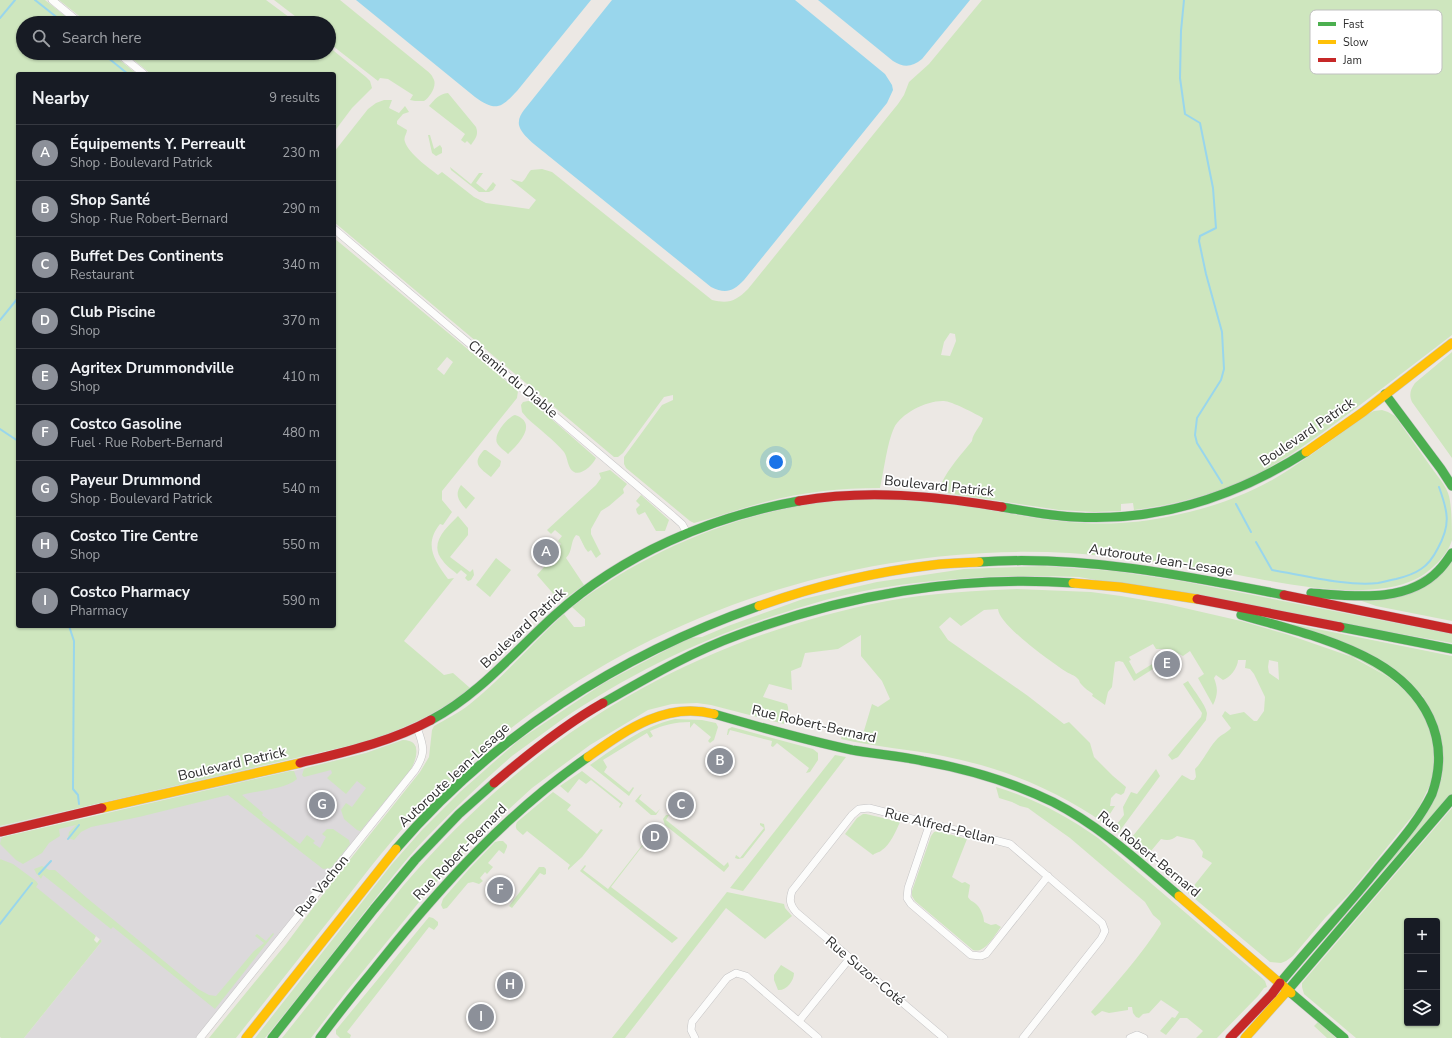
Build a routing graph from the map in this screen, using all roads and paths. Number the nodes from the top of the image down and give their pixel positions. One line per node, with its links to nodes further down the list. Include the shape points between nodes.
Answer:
1 (52, 0): 2 (street)
2 (71, 16)
3 (127, 60): 4 (street)
4 (142, 72)
5 (336, 231): 11 (street, Chemin du Diable, via 667,511 682,524)
6 (1452, 343): 7 (main road, Boulevard Patrick)
7 (1393, 388): 8 (main road, Boulevard Patrick); 9 (main road)
8 (1385, 394): 10 (main road); 11 (main road, Boulevard Patrick, via 1322,442 1282,468 1230,493 1178,509 1135,516 1080,517 928,496 847,494 772,506)
9 (1399, 397)
10 (1452, 486)
11 (687, 533): 17 (main road, Boulevard Patrick, via 649,551 588,588 548,621 478,689 453,708)
12 (1452, 553): 13 (main road, via 1429,579 1395,594 1364,597)
13 (1253, 589): 15 (main road, Autoroute Jean-Lesage); 28 (main road, Autoroute Jean-Lesage, via 1106,564 1037,560 966,562 880,573 824,585 757,606 685,634 625,663 571,696 518,734 466,778 416,827 390,857)
14 (1174, 594): 16 (main road); 24 (main road, via 1315,637 1365,657 1387,669 1414,690 1426,704 1436,726 1441,762 1436,785 1426,805 1384,862); 29 (main road, via 1106,585 1040,581 982,582 913,589 845,602 784,618 659,669 606,699 553,734 462,810 399,878)
15 (1452, 629)
16 (1452, 649)
17 (417, 728): 20 (main road, Boulevard Patrick, via 379,743 325,758); 27 (street, Rue Vachon, via 424,748 415,770)
18 (1452, 799): 25 (main road)
19 (930, 823): 21 (street, Rue Alfred-Pellan, via 1010,844); 21 (street, via 907,898 971,955 981,956 990,950); 22 (street, Rue Alfred-Pellan, via 869,808 856,811 792,891)
20 (0, 832)
21 (1048, 876): 34 (street, Rue Alfred-Pellan, via 1100,920 1104,934)
22 (790, 902): 23 (street, Rue Suzor-Coté, via 796,912)
23 (850, 958): 26 (street); 33 (street, Rue Suzor-Coté)
24 (1280, 983): 25 (main road, Rue Robert-Bernard); 30 (main road, Rue Robert-Bernard, via 1110,837 1045,797 997,779 944,765 854,750 710,713 684,711 654,717 631,728 558,778 516,813 474,852 446,884); 37 (main road)
25 (1288, 990): 38 (main road); 39 (main road, Rue Robert-Bernard)
26 (799, 1021): 31 (street, via 746,976 736,973 727,978 693,1020 691,1030); 32 (street)
27 (200, 1038)
28 (246, 1038)
29 (272, 1038)
30 (320, 1038)
31 (694, 1038)
32 (818, 1038)
33 (944, 1038)
34 (1023, 1038)
35 (1130, 1038): 36 (street, via 1137,1035)
36 (1144, 1038)
37 (1230, 1038)
38 (1245, 1038)
39 (1344, 1038)

